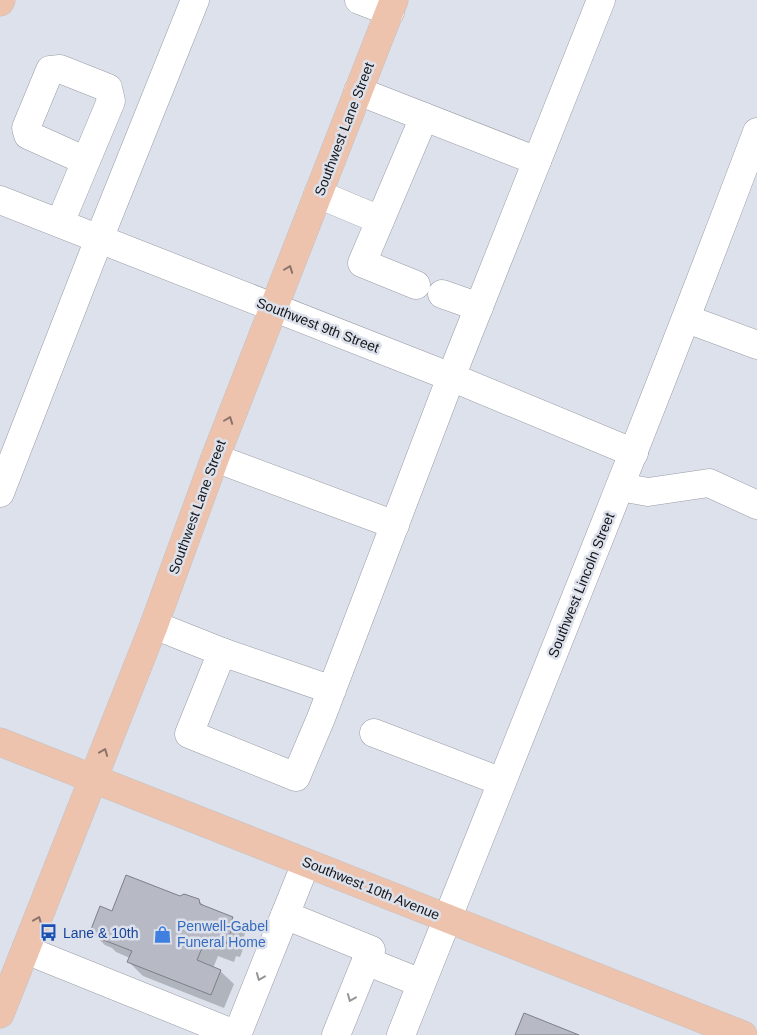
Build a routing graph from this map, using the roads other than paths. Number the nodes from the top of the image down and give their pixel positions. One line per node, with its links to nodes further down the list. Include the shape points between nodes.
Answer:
1 (195, 0): 14 (street)
2 (359, 0): 4 (street)
3 (601, 0): 9 (street)
4 (392, 6): 5 (main road, Southwest Lane Street)
5 (358, 91): 6 (street); 10 (main road, Southwest Lane Street)
6 (424, 117): 9 (street); 12 (street)
7 (757, 132): 19 (street, Southwest Lincoln Street)
8 (86, 161): 13 (street)
9 (537, 161): 17 (street)
10 (318, 194): 12 (street); 18 (main road, Southwest Lane Street, one-way to 10)
11 (0, 200): 13 (street, Southwest 9th Street)
12 (380, 220): 15 (street, via 362,263)
13 (60, 224): 14 (street, Southwest 9th Street)
14 (99, 239): 18 (street, Southwest 9th Street); 25 (street)
15 (416, 285)
16 (442, 294): 17 (street)
17 (479, 307): 21 (street)
18 (274, 308): 21 (street, Southwest 9th Street); 23 (main road, Southwest Lane Street, one-way to 18)
19 (687, 318): 20 (street); 22 (street, Southwest Lincoln Street)
20 (757, 345)
21 (451, 377): 22 (street, Southwest 9th Street); 27 (street)
22 (634, 453): 24 (street, Southwest Lincoln Street)
23 (215, 458): 27 (street); 28 (main road, Southwest Lane Street)
24 (620, 487): 26 (street, via 648,492 709,483); 34 (street, Southwest Lincoln Street)
25 (0, 493)
26 (757, 505)
27 (394, 525): 30 (street)
28 (154, 625): 29 (street); 33 (main road, Southwest Lane Street, one-way to 28)
29 (222, 652): 30 (street); 30 (street, via 190,734 296,777)
30 (332, 690)
31 (374, 733): 34 (street)
32 (0, 742): 33 (main road, Southwest 10th Avenue)
33 (94, 778): 35 (main road, Southwest 10th Avenue); 38 (main road, Southwest Lane Street, one-way to 33)
34 (502, 782): 37 (street, Southwest Lincoln Street)
35 (306, 863): 36 (street); 37 (main road, Southwest 10th Avenue)
36 (285, 915): 39 (street, via 371,950); 43 (street, one-way to 43)
37 (447, 918): 40 (street, Southwest Lincoln Street); 46 (main road, Southwest 10th Avenue)
38 (26, 950): 41 (main road, Southwest Lane Street); 42 (street)
39 (366, 961): 40 (street); 44 (street, one-way to 44)
40 (421, 984): 45 (street, Southwest Lincoln Street)
41 (0, 1014)
42 (200, 1028): 43 (street)
43 (237, 1035)
44 (336, 1035)
45 (400, 1035)
46 (743, 1035)

